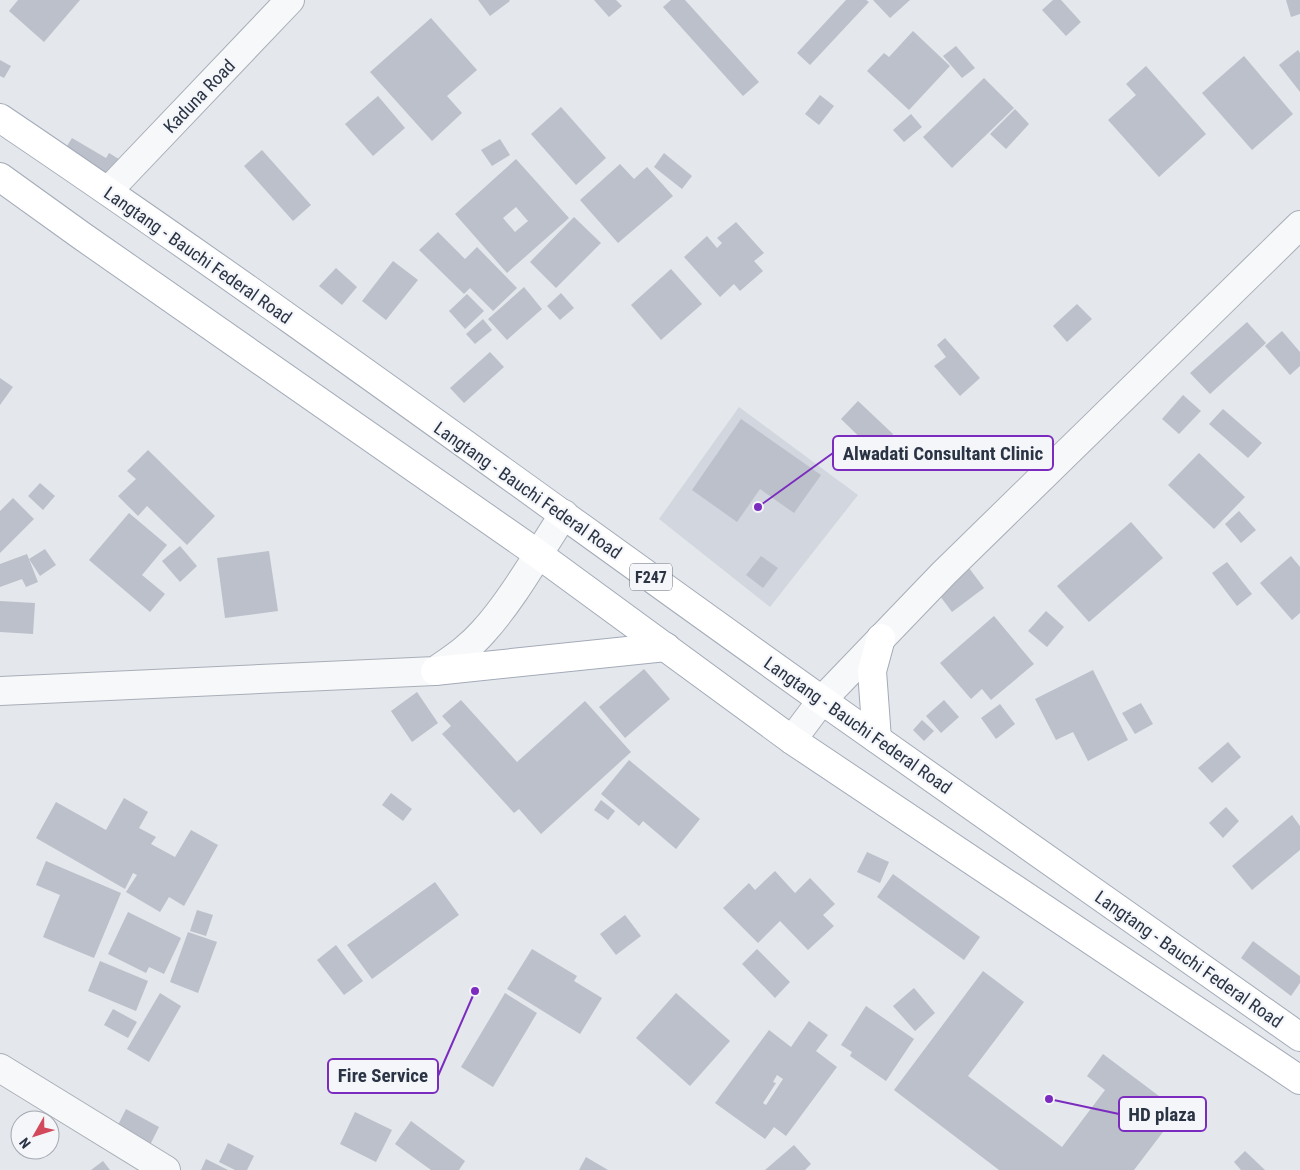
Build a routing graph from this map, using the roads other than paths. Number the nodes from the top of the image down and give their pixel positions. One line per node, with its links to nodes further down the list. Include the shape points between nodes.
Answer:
1 (290, 0): 4 (street, Kaduna Road)
2 (0, 118): 4 (main road, Langtang - Bauchi Federal Road / F247)
3 (0, 176): 7 (main road, Langtang - Bauchi Federal Road / F247)
4 (108, 191): 6 (main road, Langtang - Bauchi Federal Road / F247)
5 (1300, 225): 8 (street)
6 (564, 514): 7 (street); 12 (main road, Langtang - Bauchi Federal Road / F247)
7 (538, 554): 9 (main road, Langtang - Bauchi Federal Road / F247); 10 (street, via 483,632)
8 (881, 638): 12 (street); 13 (main road, via 872,671)
9 (666, 647): 10 (main road); 14 (main road, Langtang - Bauchi Federal Road / F247)
10 (435, 671): 11 (street)
11 (0, 691)
12 (822, 700): 13 (main road, Langtang - Bauchi Federal Road / F247); 14 (street)
13 (877, 738): 15 (main road, Langtang - Bauchi Federal Road / F247)
14 (792, 740): 17 (main road, Langtang - Bauchi Federal Road / F247)
15 (1300, 1037)
16 (0, 1068): 18 (street)
17 (1300, 1080)
18 (166, 1170)

